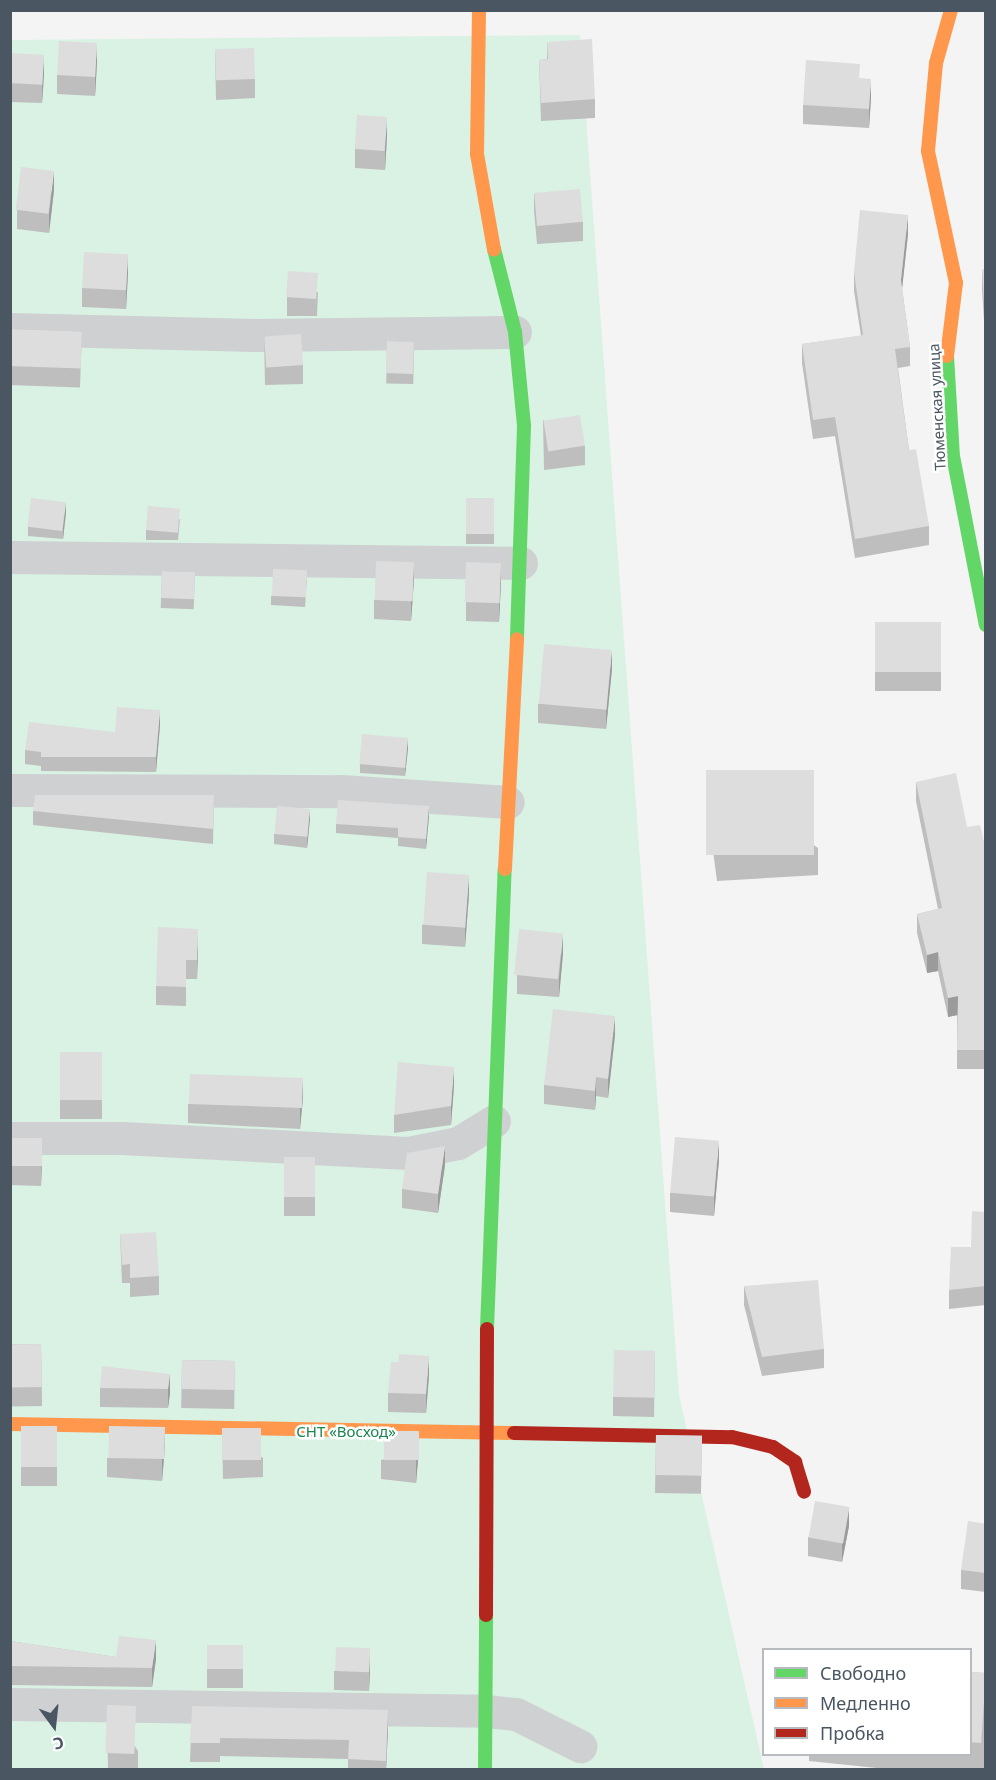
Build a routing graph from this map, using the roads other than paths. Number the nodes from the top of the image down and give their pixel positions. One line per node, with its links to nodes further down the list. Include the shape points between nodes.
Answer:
1 (479, 10): 4 (street, via 477,154 485,213)
2 (951, 10): 7 (street, Тюменская улица, via 936,63 928,151 956,283 947,354 953,456)
3 (10, 329): 4 (street, via 255,335)
4 (515, 332): 6 (street, via 524,426)
5 (10, 557): 6 (street)
6 (521, 563): 9 (street)
7 (986, 625)
8 (10, 790): 9 (street, via 341,791)
9 (508, 802): 10 (street)
10 (494, 1121): 11 (street, via 458,1143 408,1153 122,1138); 13 (street, via 487,1322)
11 (10, 1138)
12 (10, 1424): 13 (street)
13 (488, 1435): 14 (street, via 732,1437 773,1447 795,1462); 16 (street)
14 (804, 1492)
15 (10, 1704): 16 (street)
16 (486, 1711): 17 (street, via 516,1714); 18 (street)
17 (580, 1746)
18 (485, 1770)

